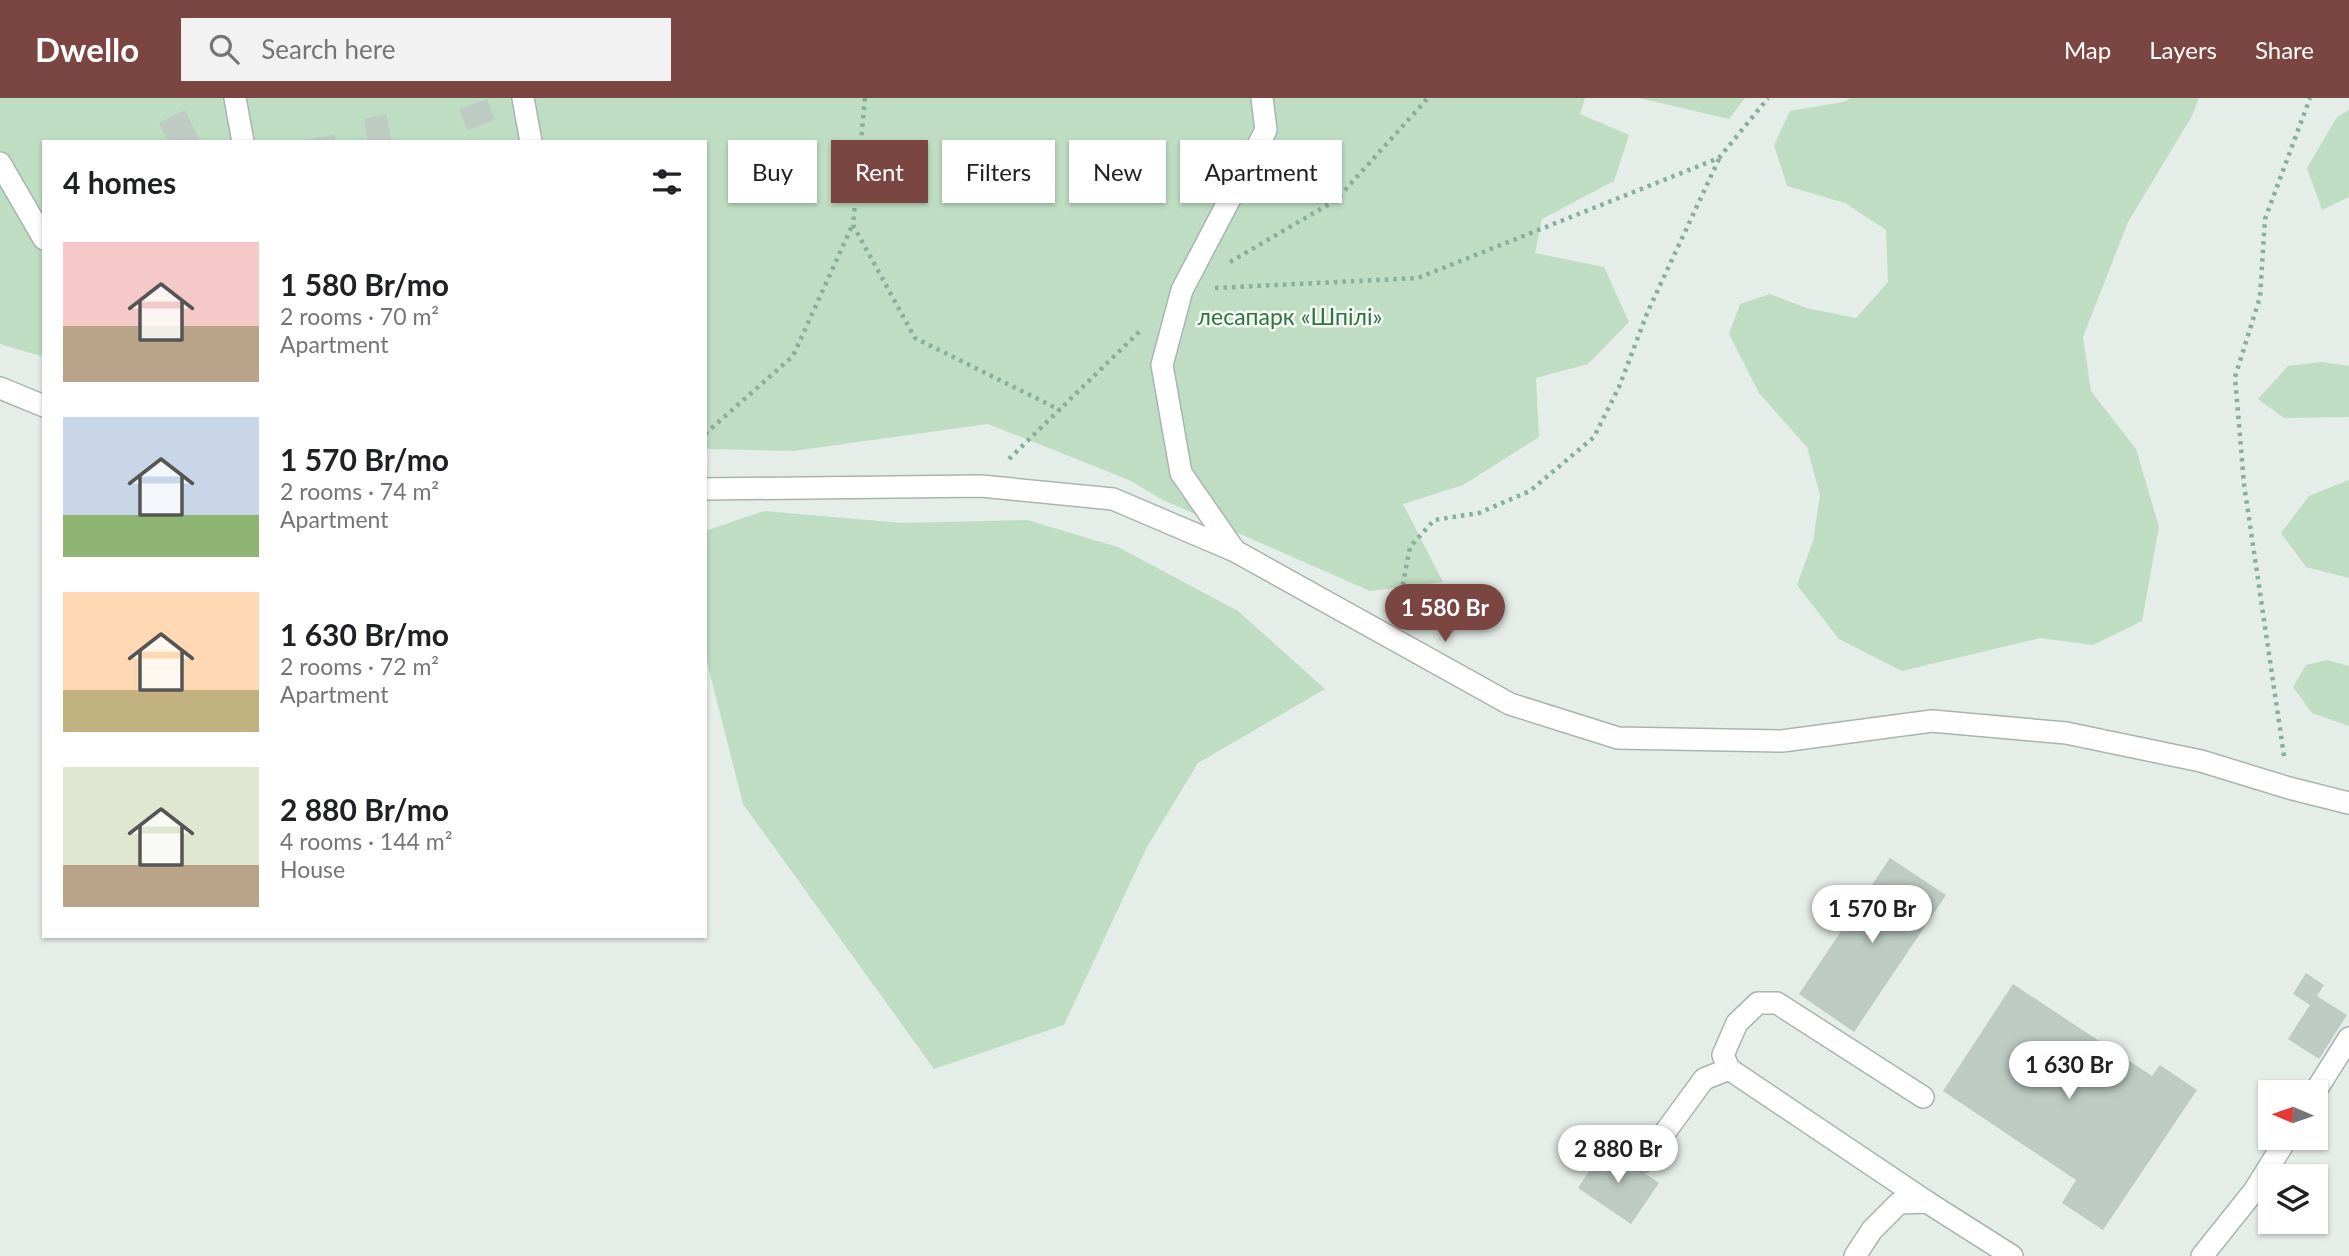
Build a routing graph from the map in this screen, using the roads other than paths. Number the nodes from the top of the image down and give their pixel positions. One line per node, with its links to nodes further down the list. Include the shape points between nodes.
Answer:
1 (235, 98): 4 (street)
2 (523, 98): 5 (street)
3 (1262, 98): 11 (street, via 1266,130 1182,290 1162,365 1181,473)
4 (243, 140)
5 (531, 140)
6 (0, 163): 7 (street)
7 (42, 236)
8 (0, 388): 9 (street)
9 (42, 405)
10 (707, 489): 11 (street, via 981,486 1113,499)
11 (1235, 551): 12 (street, via 1510,704 1618,738 1782,741 1932,721 2066,733 2202,761)
12 (2349, 803)
13 (2349, 1038): 15 (street)
14 (1729, 1069): 16 (street, via 1723,1055 1737,1023 1758,1003 1777,1003); 18 (street, via 1704,1079); 19 (street)
15 (2323, 1080)
16 (1923, 1097)
17 (2280, 1150): 22 (street, via 2254,1191)
18 (1644, 1161)
19 (1927, 1202): 20 (street, via 1899,1203 1872,1230); 21 (street)
20 (1855, 1256)
21 (2012, 1256)
22 (2202, 1256)

